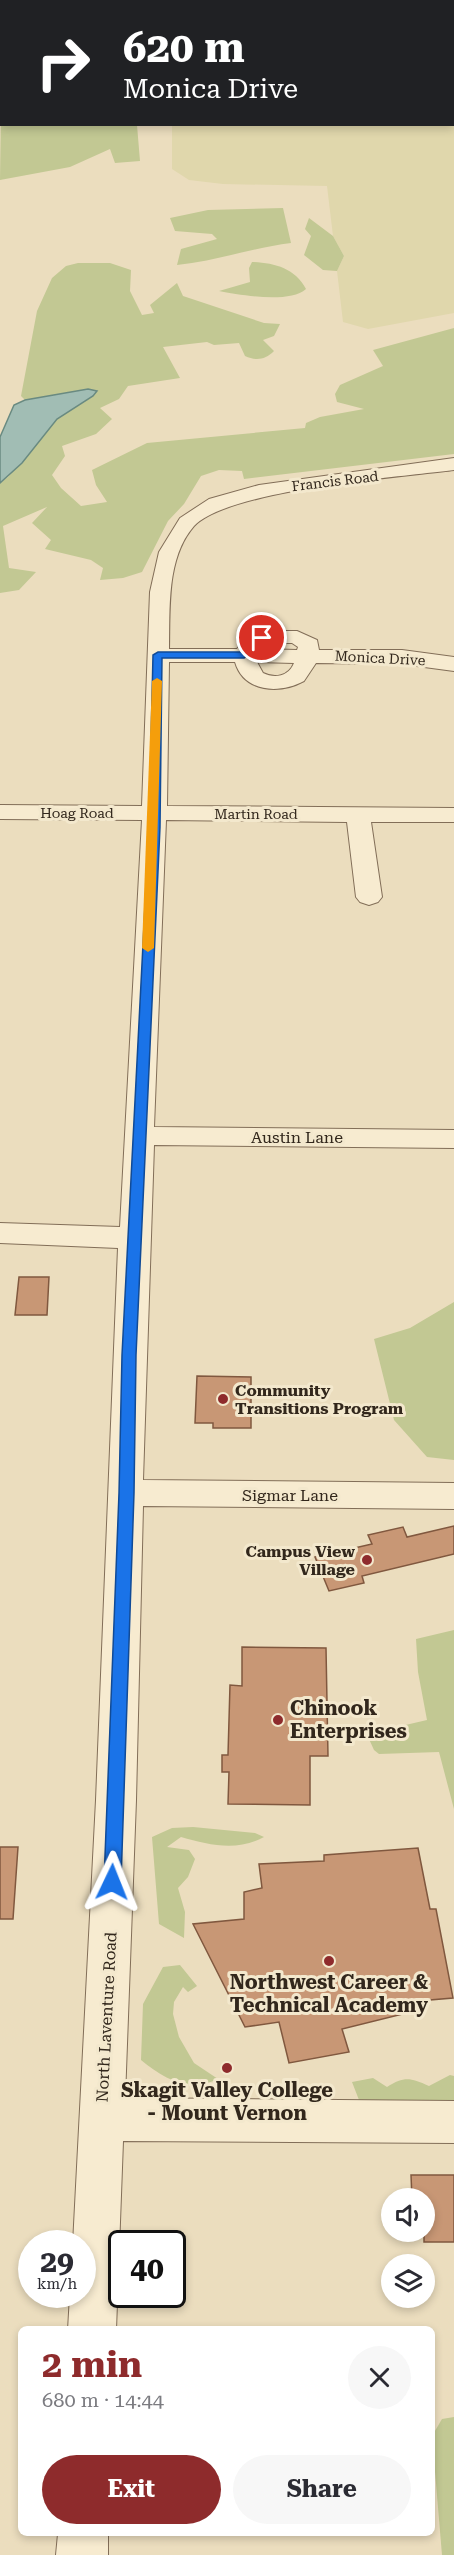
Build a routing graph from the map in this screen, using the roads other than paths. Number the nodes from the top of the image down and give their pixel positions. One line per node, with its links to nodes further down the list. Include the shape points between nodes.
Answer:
1 (454, 464): 2 (street, Francis Road, via 259,491)
2 (216, 503): 3 (street, North Laventure Road, via 187,522 169,552 159,592)
3 (158, 655): 4 (street); 8 (street, North Laventure Road)
4 (244, 655): 5 (street, via 254,641 280,637 297,638 309,645); 5 (street, via 250,674 273,683 296,677 303,670)
5 (306, 656): 6 (street, Monica Drive, via 402,657)
6 (454, 664)
7 (0, 812): 8 (street, Hoag Road)
8 (154, 814): 9 (street, Martin Road); 12 (street, North Laventure Road)
9 (358, 814): 10 (street, Martin Road); 11 (street)
10 (454, 815)
11 (369, 897)
12 (139, 1136): 13 (street, Austin Lane); 15 (street, North Laventure Road)
13 (454, 1139)
14 (0, 1233): 15 (street)
15 (134, 1238): 16 (street, North Laventure Road)
16 (127, 1493): 17 (street, Sigmar Lane); 18 (street, North Laventure Road)
17 (454, 1496)
18 (102, 2119): 19 (street); 20 (street, North Laventure Road)
19 (454, 2122)
20 (92, 2326)
21 (83, 2536): 22 (street)
22 (82, 2555)

